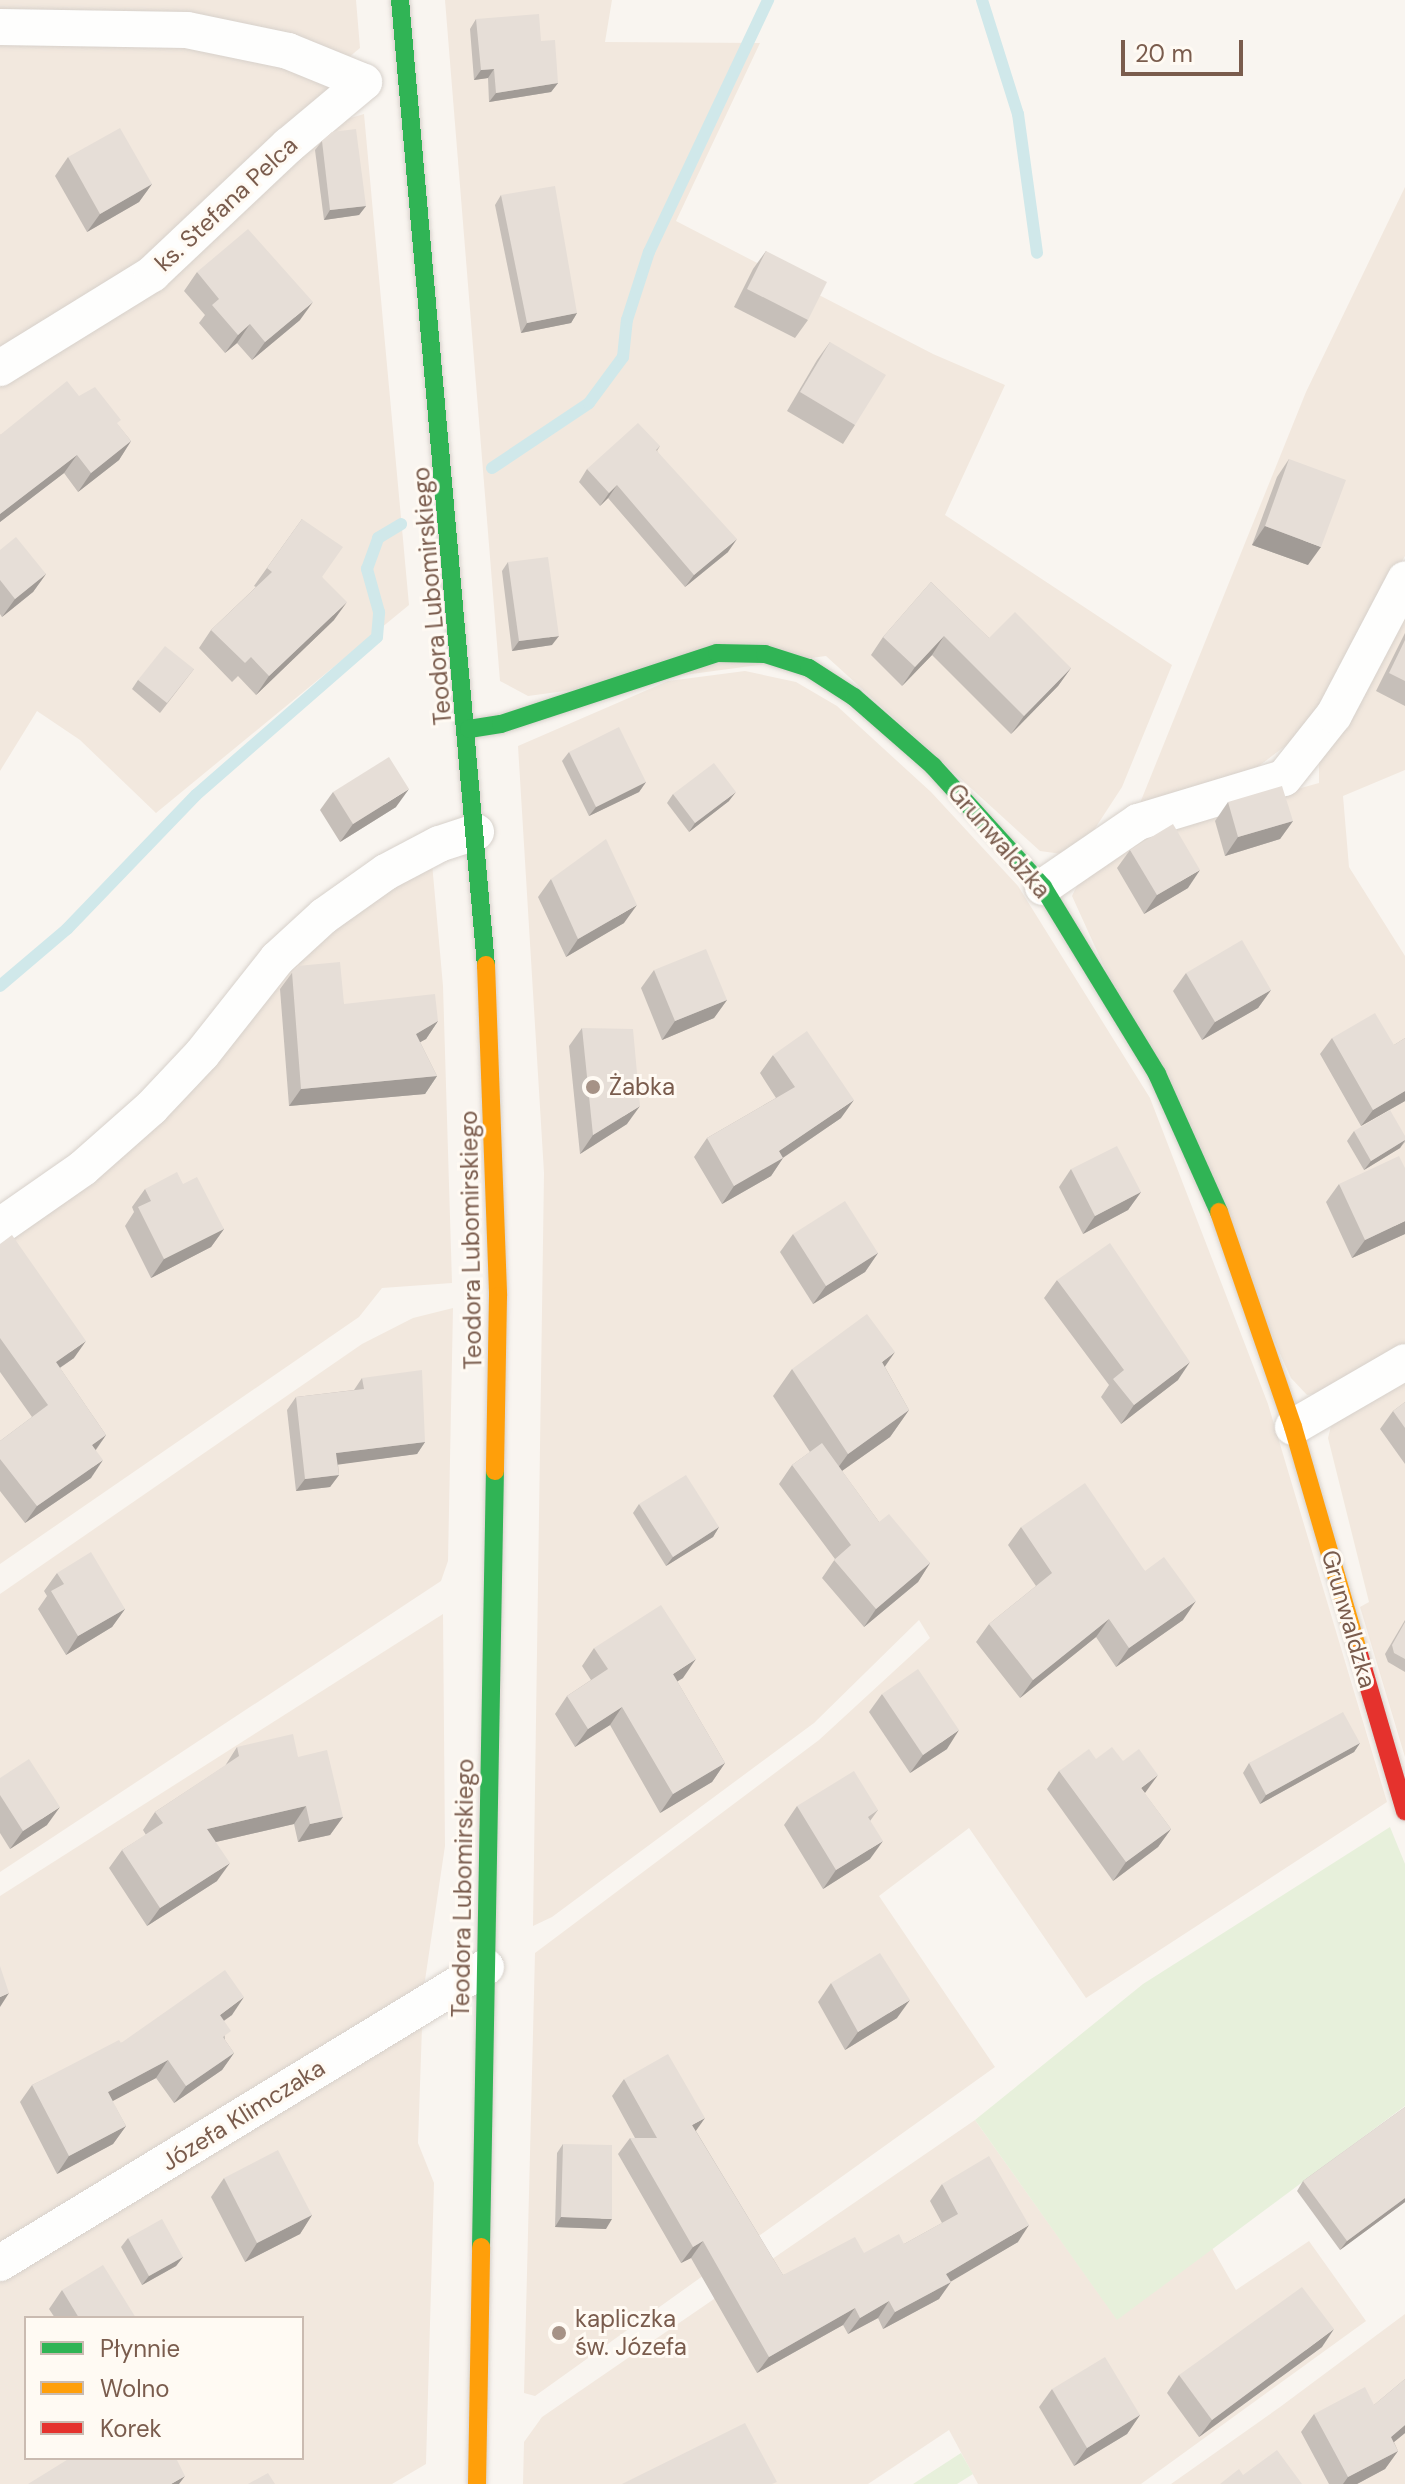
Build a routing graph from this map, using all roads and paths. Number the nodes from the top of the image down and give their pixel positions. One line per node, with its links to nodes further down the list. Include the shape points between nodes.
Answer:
1 (400, 0): 3 (main road, Teodora Lubomirskiego)
2 (0, 27): 4 (street, via 187,30 288,51)
3 (406, 77): 4 (street); 7 (main road, Teodora Lubomirskiego)
4 (364, 82): 5 (street, ks. Stefana Pelca, via 152,274)
5 (0, 368)
6 (1405, 580): 9 (street, via 1334,715 1284,778 1138,822)
7 (469, 729): 8 (main road, Teodora Lubomirskiego); 9 (main road, Grunwaldzka, via 501,724 665,666 717,653 765,654 809,668 854,697 933,766)
8 (476, 832): 10 (street, via 439,844 386,872 324,916 277,959 202,1054 151,1108 83,1168); 14 (main road, Teodora Lubomirskiego, via 493,1059 498,1296)
9 (1043, 887): 12 (main road, Grunwaldzka, via 1157,1074 1217,1205)
10 (0, 1226)
11 (1405, 1362): 12 (street)
12 (1293, 1427): 13 (main road, Grunwaldzka)
13 (1405, 1811)
14 (486, 1967): 15 (street, Józefa Klimczaka); 16 (main road, Teodora Lubomirskiego)
15 (0, 2263)
16 (477, 2484)

